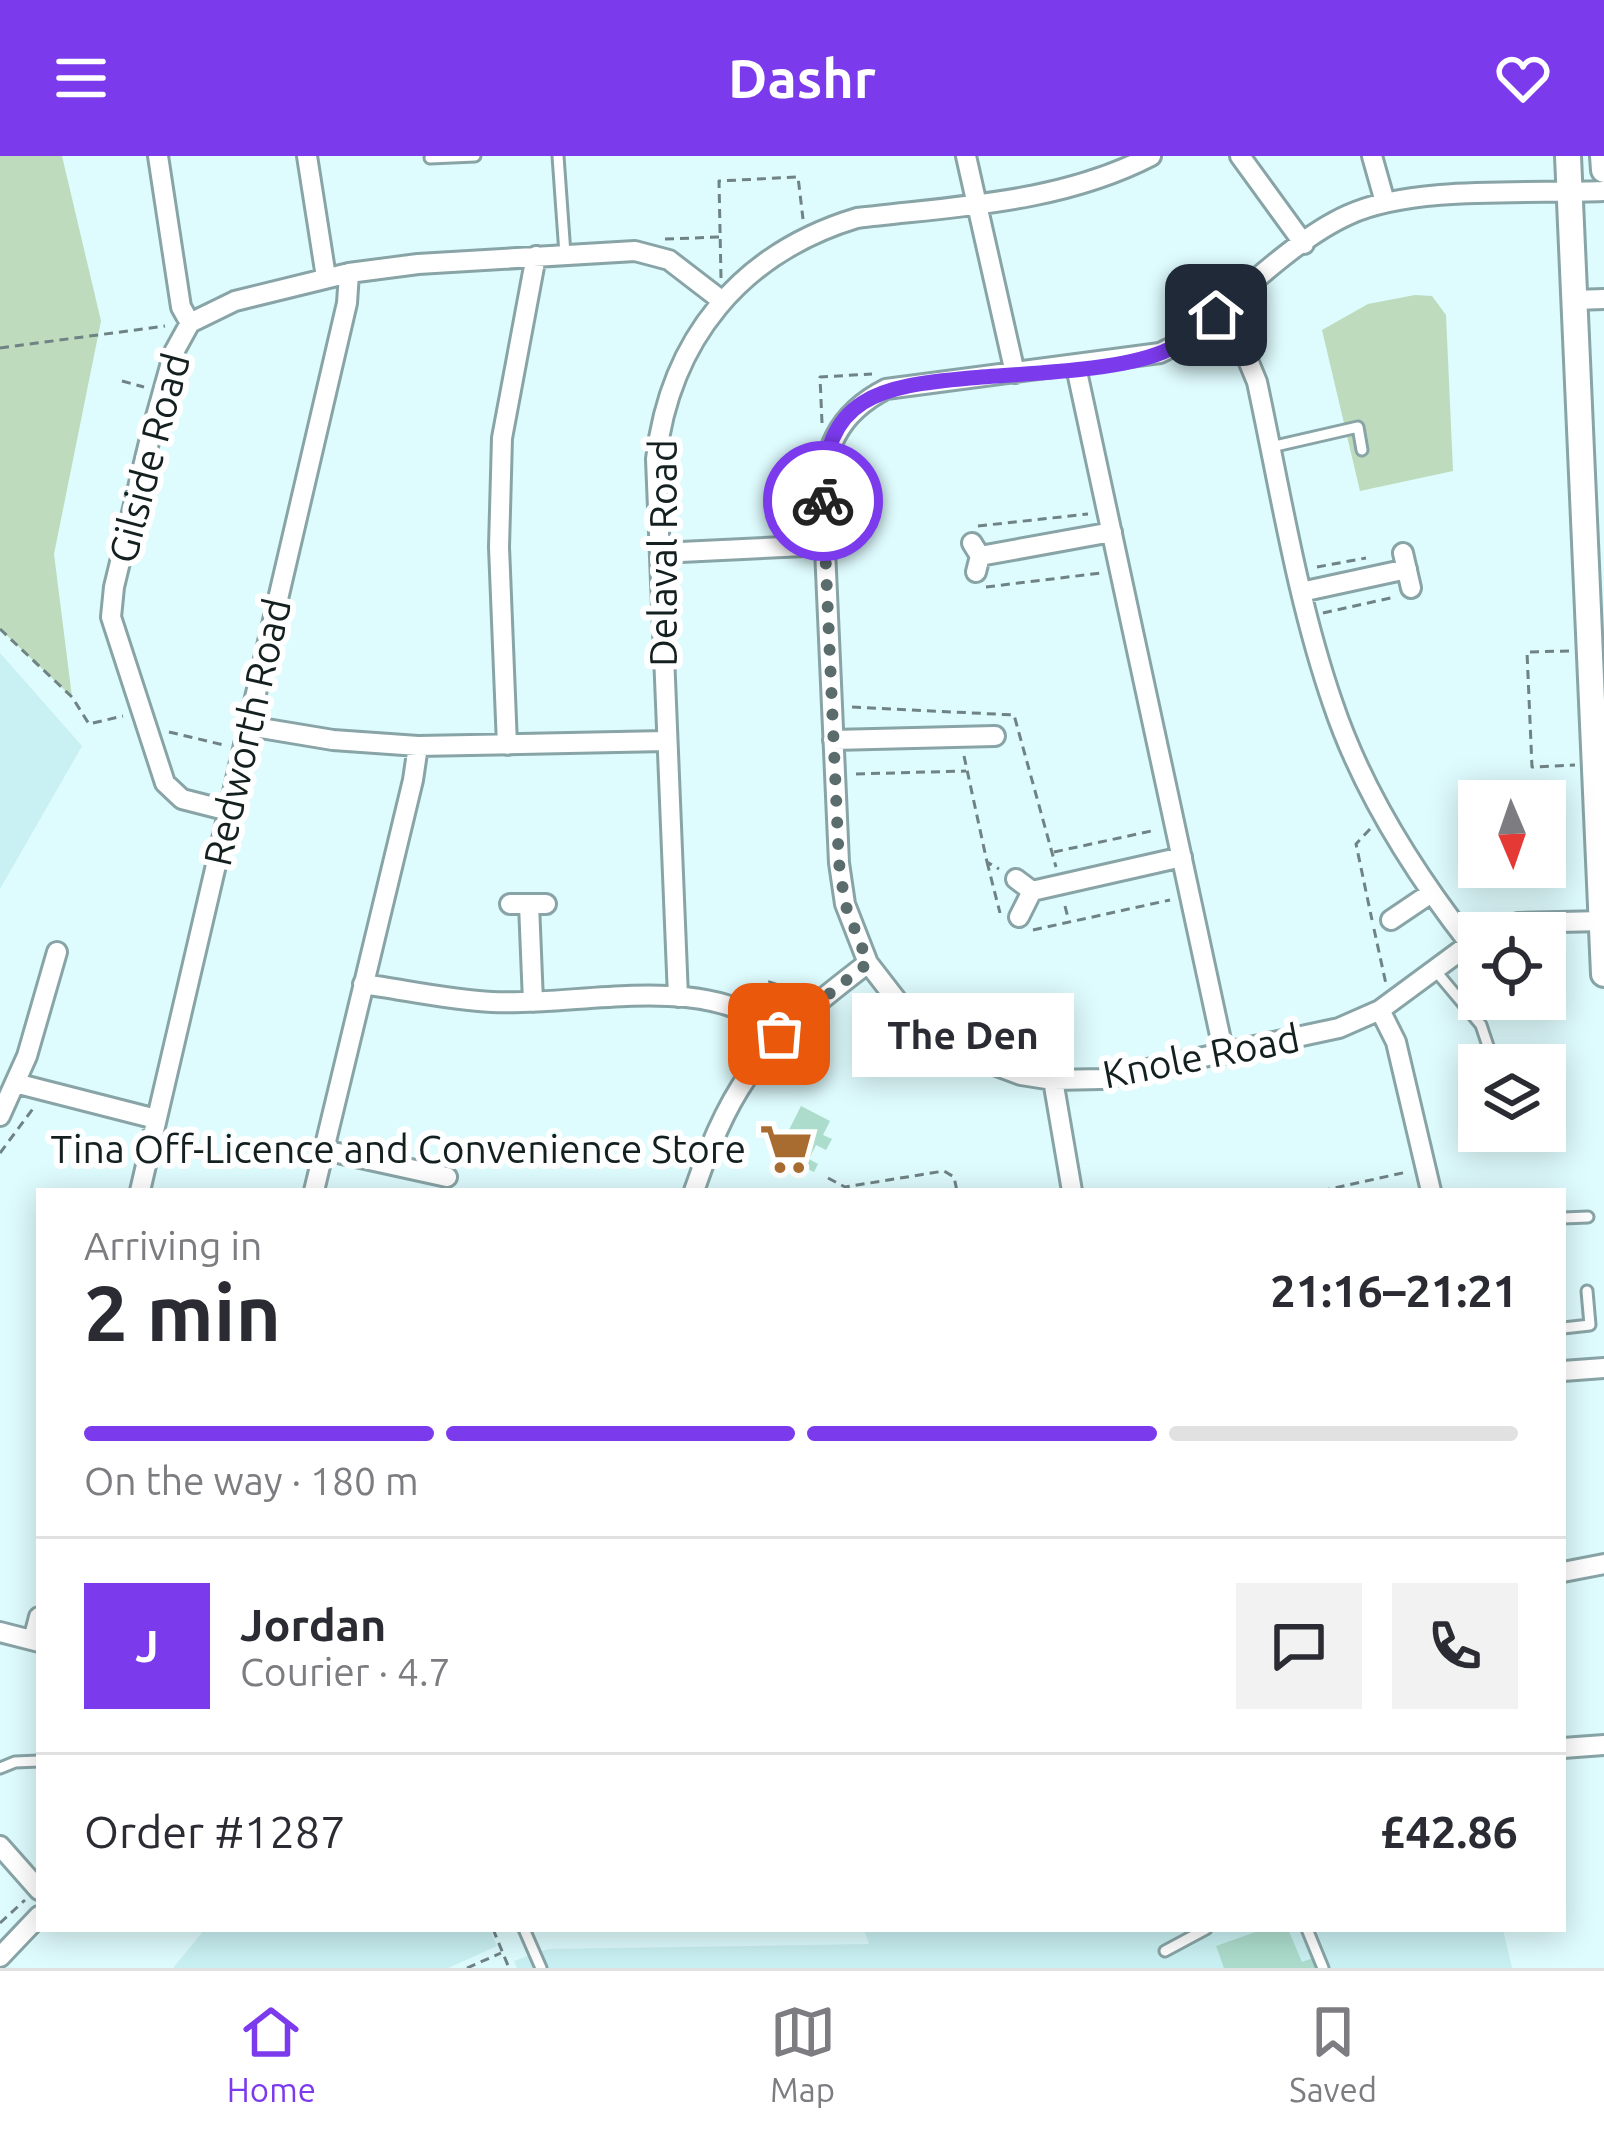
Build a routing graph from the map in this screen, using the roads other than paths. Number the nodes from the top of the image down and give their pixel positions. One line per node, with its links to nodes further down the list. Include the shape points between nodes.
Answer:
1 (158, 156): 26 (street, via 181,308)
2 (308, 156): 21 (street)
3 (475, 156): 11 (lane)
4 (558, 156): 18 (lane)
5 (966, 156): 16 (street)
6 (1151, 156): 16 (street, Delaval Road, via 1074,187)
7 (1240, 156): 17 (street)
8 (1372, 156): 15 (street)
9 (1568, 156): 14 (street)
10 (1604, 156): 12 (street)
11 (430, 158)
12 (1604, 170)
13 (1604, 191): 14 (street)
14 (1570, 192): 15 (street); 24 (street)
15 (1385, 202): 17 (street, via 1346,215)
16 (977, 205): 23 (street, Delaval Road, via 857,218 805,238); 28 (street)
17 (1304, 244): 25 (street)
18 (565, 254): 19 (street, Gilside Road); 23 (street, Gilside Road, via 635,251 669,260)
19 (536, 256): 20 (street, Gilside Road); 41 (street, via 502,438)
20 (349, 273): 21 (street, Gilside Road); 37 (street, Redworth Road)
21 (326, 277): 26 (street, Gilside Road, via 235,301)
22 (1604, 299): 24 (street)
23 (721, 300): 33 (street, Delaval Road, via 666,403 656,459)
24 (1574, 300): 50 (street)
25 (1216, 315): 27 (street, via 1160,353); 29 (street, via 1252,369)
26 (190, 323): 43 (street, Gilside Road, via 163,392 111,617 158,770 172,792)
27 (1076, 367): 28 (street); 31 (street)
28 (1015, 373): 32 (street, Knole Road, via 886,389 851,411 823,475)
29 (1271, 447): 30 (lane, via 1358,427); 36 (street)
30 (1362, 450)
31 (1112, 532): 34 (street); 44 (street)
32 (825, 545): 33 (street); 39 (street, Knole Road)
33 (660, 553): 40 (street, Delaval Road)
34 (976, 557)
35 (1407, 570): 36 (street)
36 (1301, 592): 45 (street, via 1334,708)
37 (249, 726): 42 (street); 43 (street, Redworth Road)
38 (994, 736): 39 (street)
39 (833, 740): 54 (street, Knole Road, via 845,904)
40 (666, 741): 41 (street); 58 (street, Delaval Road)
41 (507, 745): 42 (street)
42 (418, 746): 57 (street)
43 (229, 812): 67 (street, Redworth Road)
44 (1182, 857): 51 (street, via 1060,885 1024,885); 63 (street)
45 (1431, 893): 47 (street); 48 (street)
46 (529, 904): 59 (street)
47 (1458, 918)
48 (1391, 920)
49 (1566, 921): 50 (street, Knole Road)
50 (1603, 921): 56 (street)
51 (1016, 922)
52 (57, 947): 65 (street)
53 (1458, 952): 55 (street, Knole Road)
54 (868, 963): 61 (street); 64 (street, Knole Road, via 943,1041 994,1066)
55 (1434, 969): 60 (street, Knole Road); 62 (lane)
56 (1604, 974)
57 (363, 984): 59 (street); 68 (street)
58 (678, 997): 59 (street); 61 (street, via 723,1002)
59 (533, 1002)
60 (1385, 1006): 63 (street, Knole Road, via 1339,1028); 70 (street)
61 (779, 1034): 73 (street, via 742,1079)
62 (1487, 1044)
63 (1224, 1054): 64 (street, Knole Road, via 1101,1079)
64 (1053, 1080): 74 (street)
65 (15, 1083): 66 (street); 67 (street)
66 (0, 1116)
67 (156, 1119): 71 (street, Redworth Road)
68 (324, 1150): 69 (street, via 447,1181); 72 (street)
69 (452, 1156)
70 (1425, 1184)
71 (141, 1188)
72 (315, 1188)
73 (695, 1188)
74 (1071, 1188)
75 (1588, 1216): 76 (lane)
76 (1566, 1218)
77 (1587, 1291): 78 (lane, via 1590,1325)
78 (1566, 1328)
79 (1604, 1368): 80 (street)
80 (1566, 1372)
81 (1604, 1564): 82 (street)
82 (1566, 1571)
83 (0, 1632): 84 (street)
84 (36, 1641)
85 (1604, 1745): 86 (street)
86 (1566, 1748)
87 (36, 1761): 88 (lane)
88 (0, 1768)
89 (0, 1846): 90 (street)
90 (36, 1887)
91 (36, 1919): 96 (street)
92 (525, 1932): 97 (lane)
93 (1201, 1932): 95 (lane)
94 (1307, 1932): 98 (lane)
95 (1166, 1952)
96 (0, 1957)
97 (541, 1968)
98 (1323, 1968)

